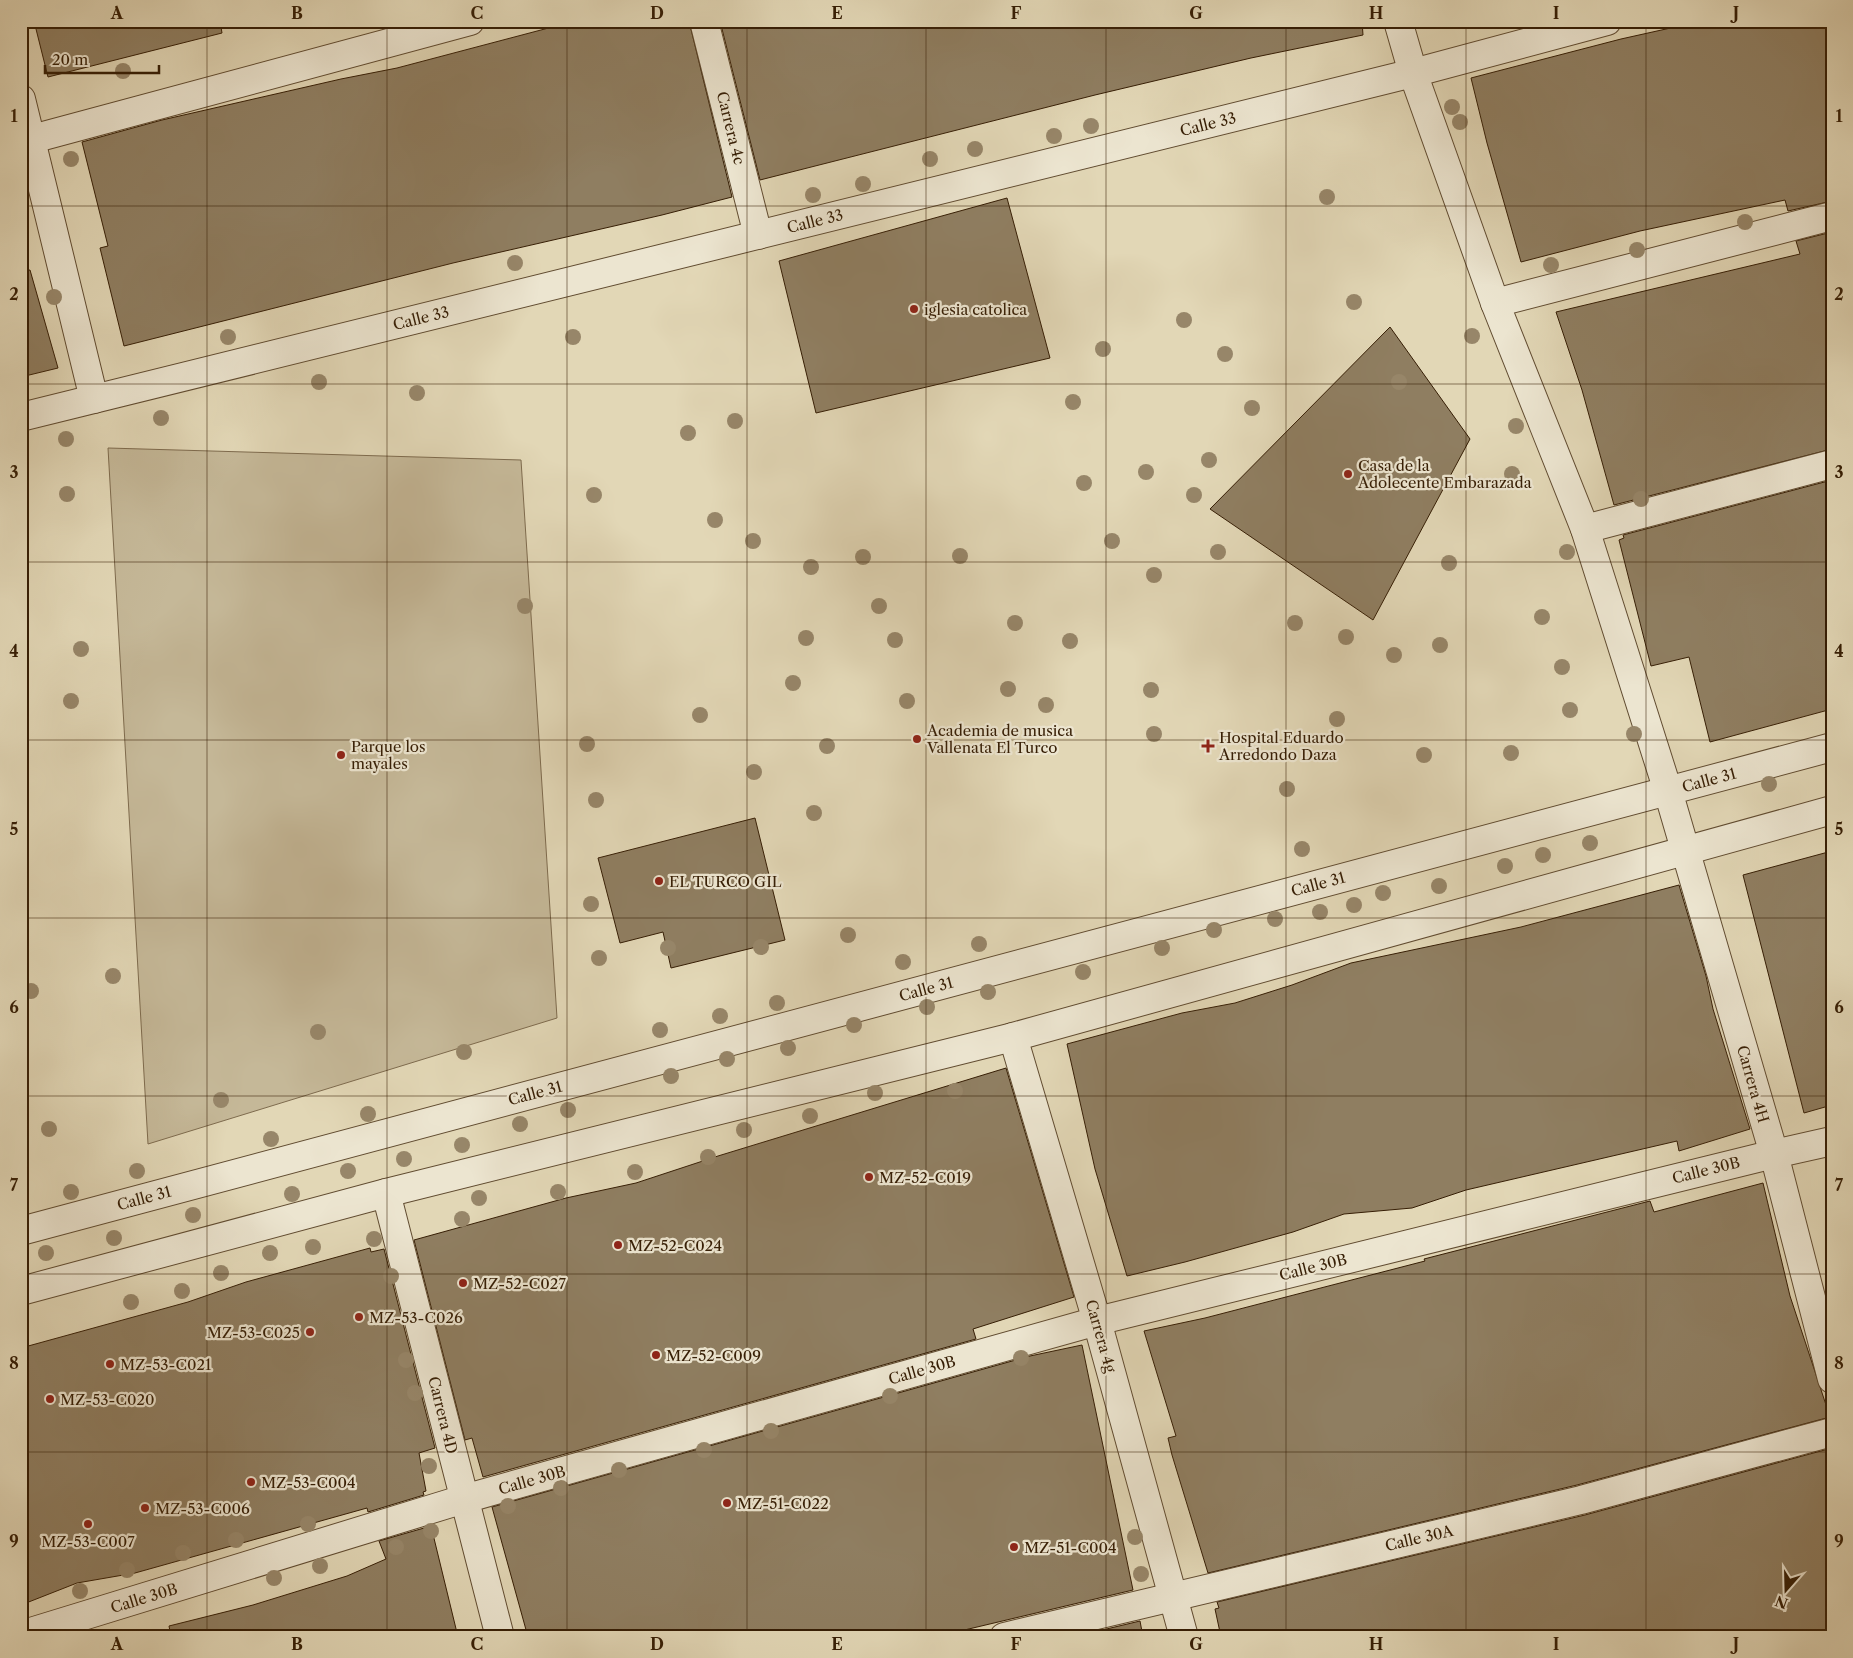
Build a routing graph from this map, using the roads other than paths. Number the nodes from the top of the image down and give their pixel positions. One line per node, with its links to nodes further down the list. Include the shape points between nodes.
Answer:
1 (470, 21): 7 (street)
2 (704, 21): 9 (street, Carrera 4c)
3 (1398, 21): 5 (street)
4 (1607, 21): 5 (street, Calle 33)
5 (1412, 73): 9 (street, Calle 33); 10 (street, Carrera 4H)
6 (21, 99): 7 (street)
7 (26, 141): 11 (street)
8 (1832, 216): 10 (street)
9 (758, 235): 11 (street, Calle 33)
10 (1495, 303): 14 (street, Carrera 4H)
11 (94, 399): 12 (street, Calle 33)
12 (21, 417)
13 (1832, 464): 14 (street)
14 (1586, 529): 16 (street, Carrera 4H)
15 (1832, 747): 16 (street, Calle 31)
16 (1668, 791): 18 (street, Carrera 4H); 23 (street, Calle 31)
17 (1832, 810): 18 (street)
18 (1685, 851): 19 (street); 21 (street, Carrera 4H)
19 (1013, 1037): 22 (street); 25 (street, Carrera 4g)
20 (1832, 1141): 21 (street, Calle 30B)
21 (1774, 1154): 25 (street, Calle 30B); 26 (street, Carrera 4H)
22 (386, 1193): 24 (street); 28 (street, Carrera 4D)
23 (21, 1231)
24 (21, 1291)
25 (1097, 1321): 28 (street, Calle 30B); 29 (street, Carrera 4g)
26 (1832, 1379)
27 (1832, 1432): 29 (street, Calle 30A, via 1581,1500)
28 (464, 1499): 30 (street, Calle 30B); 31 (street, Carrera 4D)
29 (1174, 1595): 32 (street, Calle 30A); 33 (street, Carrera 4g)
30 (21, 1636)
31 (500, 1637)
32 (1004, 1637)
33 (1184, 1637)

